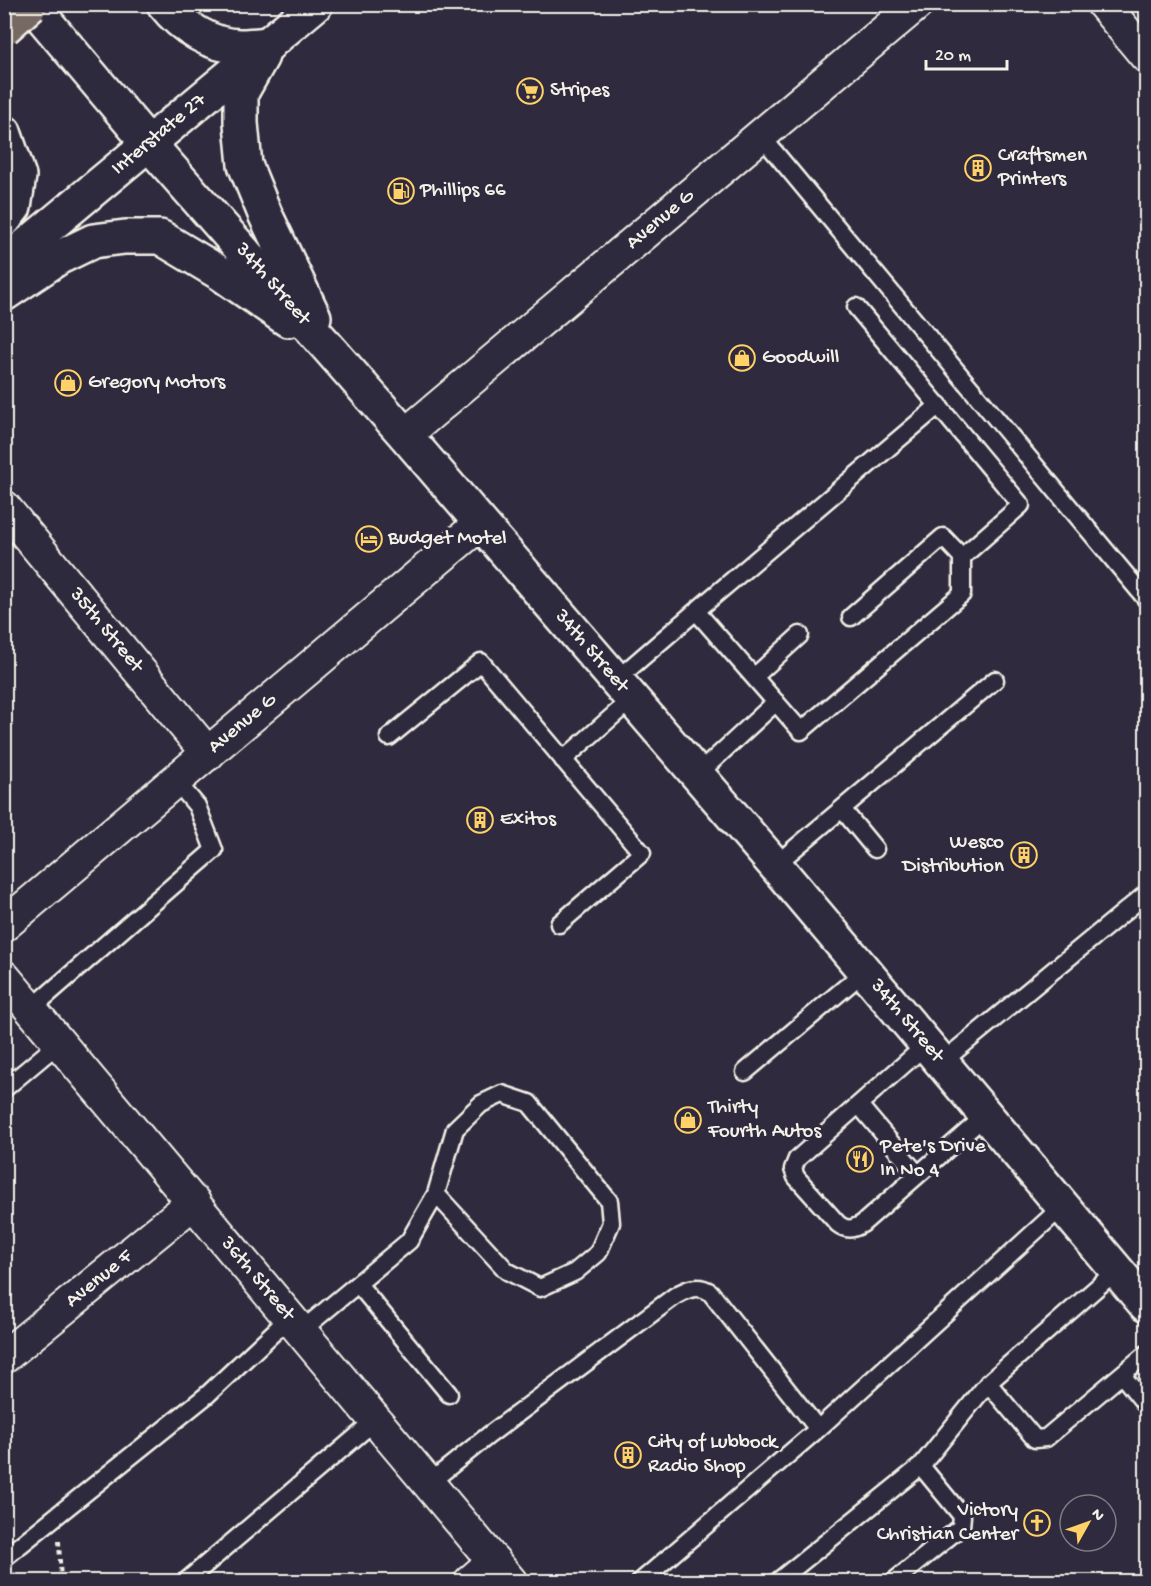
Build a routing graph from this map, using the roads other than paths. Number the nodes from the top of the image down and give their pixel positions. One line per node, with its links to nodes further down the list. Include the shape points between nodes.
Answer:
1 (31, 4): 6 (highway, bridge); 11 (main road, 34th Street)
2 (164, 4): 7 (main road, via 176,19 204,38 238,46)
3 (316, 4): 7 (main road, Interstate 27)
4 (917, 4): 10 (street, Avenue G)
5 (1103, 4): 8 (street)
6 (4, 28)
7 (269, 44): 11 (main road, Interstate 27); 16 (main road, via 242,93 244,165)
8 (1146, 56)
9 (4, 132): 12 (main road, via 19,176 14,207)
10 (762, 137): 18 (street, Avenue G); 22 (lane)
11 (148, 144): 13 (main road, Interstate 27); 16 (main road, 34th Street)
12 (4, 220)
13 (4, 264)
14 (4, 294): 16 (main road, via 58,258 93,241 160,237)
15 (856, 306): 17 (lane)
16 (329, 348): 18 (main road, 34th Street)
17 (939, 405): 21 (lane, via 1021,505); 23 (lane)
18 (405, 435): 20 (main road, 34th Street)
19 (4, 507): 31 (street, 35th Street)
20 (481, 523): 28 (main road, 34th Street); 31 (street, Avenue G)
21 (963, 557): 24 (lane, via 943,537); 29 (lane, via 962,594 801,731)
22 (1146, 599)
23 (696, 611): 26 (lane); 28 (lane)
24 (852, 617)
25 (800, 634): 26 (lane)
26 (754, 677): 29 (lane)
27 (995, 680): 35 (lane)
28 (624, 690): 32 (lane); 33 (main road, 34th Street)
29 (776, 702): 33 (lane)
30 (389, 737): 32 (lane, via 481,662)
31 (207, 754): 34 (street, Avenue G)
32 (563, 759): 39 (lane, via 642,853)
33 (697, 775): 37 (main road, 34th Street)
34 (176, 781): 40 (street, Avenue G); 43 (lane, via 197,806 214,850)
35 (842, 809): 36 (lane); 37 (lane)
36 (875, 849)
37 (775, 865): 41 (main road, 34th Street)
38 (1146, 894): 45 (lane)
39 (559, 924)
40 (4, 925)
41 (865, 971): 45 (main road, 34th Street); 46 (lane)
42 (4, 977): 43 (street, 36th Street)
43 (31, 1009): 44 (street, 36th Street)
44 (59, 1042): 47 (lane); 52 (street, 36th Street)
45 (935, 1053): 48 (lane); 49 (main road, 34th Street)
46 (745, 1072)
47 (4, 1089)
48 (859, 1105): 50 (lane); 50 (lane, via 797,1159 793,1169 796,1177 838,1224 853,1229)
49 (986, 1114): 50 (lane); 53 (main road, 34th Street)
50 (918, 1175)
51 (436, 1194): 51 (lane, via 455,1128 482,1104 502,1094 529,1103 609,1201 611,1223 598,1253 575,1272 540,1288 507,1271); 55 (lane, via 409,1241)
52 (194, 1202): 57 (street, 36th Street); 59 (street, Avenue F)
53 (1063, 1206): 54 (main road, 34th Street); 65 (lane)
54 (1117, 1270): 56 (main road, 34th Street); 61 (lane)
55 (358, 1284): 57 (lane); 62 (lane)
56 (1146, 1305)
57 (296, 1324): 64 (street, 36th Street); 68 (lane)
58 (1146, 1354): 60 (lane)
59 (4, 1357)
60 (1122, 1375): 61 (lane, via 1046,1438 1035,1439); 63 (lane)
61 (988, 1383): 66 (lane)
62 (448, 1394)
63 (1146, 1405)
64 (376, 1420): 67 (street, 36th Street); 70 (lane)
65 (818, 1429): 67 (lane, via 710,1292 698,1287 675,1296); 72 (lane)
66 (921, 1466): 73 (lane); 74 (lane, via 962,1516 961,1527)
67 (429, 1483): 69 (street, 36th Street)
68 (4, 1558)
69 (502, 1571): 71 (street)
70 (185, 1581)
71 (470, 1581)
72 (640, 1581)
73 (777, 1581)
74 (893, 1581)

